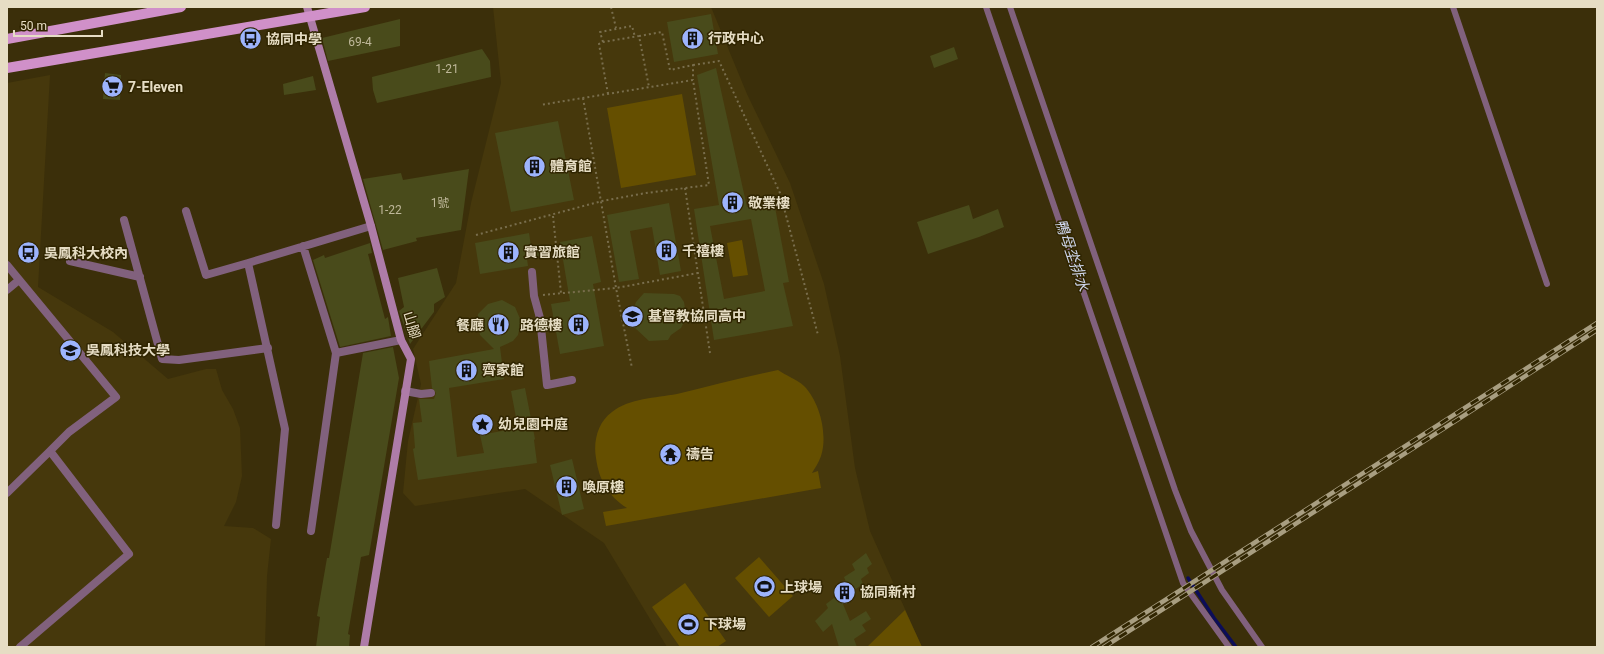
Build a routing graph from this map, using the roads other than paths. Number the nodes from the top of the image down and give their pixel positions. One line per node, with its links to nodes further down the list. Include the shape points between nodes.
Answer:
1 (181, 7): 8 (main road)
2 (307, 7): 7 (street, 山腳)
3 (365, 7): 7 (main road)
4 (986, 7): 34 (lane, via 1183,583)
5 (1010, 7): 35 (lane, via 1191,531 1222,590)
6 (1453, 7): 20 (lane)
7 (310, 18): 9 (main road); 12 (street, 山腳)
8 (7, 39)
9 (7, 68)
10 (186, 211): 15 (street, via 206,275)
11 (124, 220): 18 (street)
12 (371, 226): 13 (street); 22 (street, 山腳)
13 (303, 246): 15 (street); 24 (street)
14 (70, 261): 18 (street)
15 (248, 263): 23 (street)
16 (7, 265): 19 (street)
17 (532, 272): 25 (street, via 547,385)
18 (140, 277): 23 (street, via 162,359 179,360)
19 (19, 280): 21 (street); 28 (street, via 116,397 69,432)
20 (1547, 284)
21 (7, 290)
22 (401, 340): 24 (street); 26 (street, 山腳, via 410,359)
23 (268, 348): 30 (street, via 285,429)
24 (336, 353): 31 (street)
25 (572, 380)
26 (405, 391): 27 (street); 33 (street, 山腳)
27 (430, 393)
28 (50, 451): 29 (street); 32 (street, via 129,554)
29 (7, 493)
30 (276, 525)
31 (311, 531)
32 (20, 647)
33 (364, 647)
34 (1229, 647)
35 (1262, 647)

